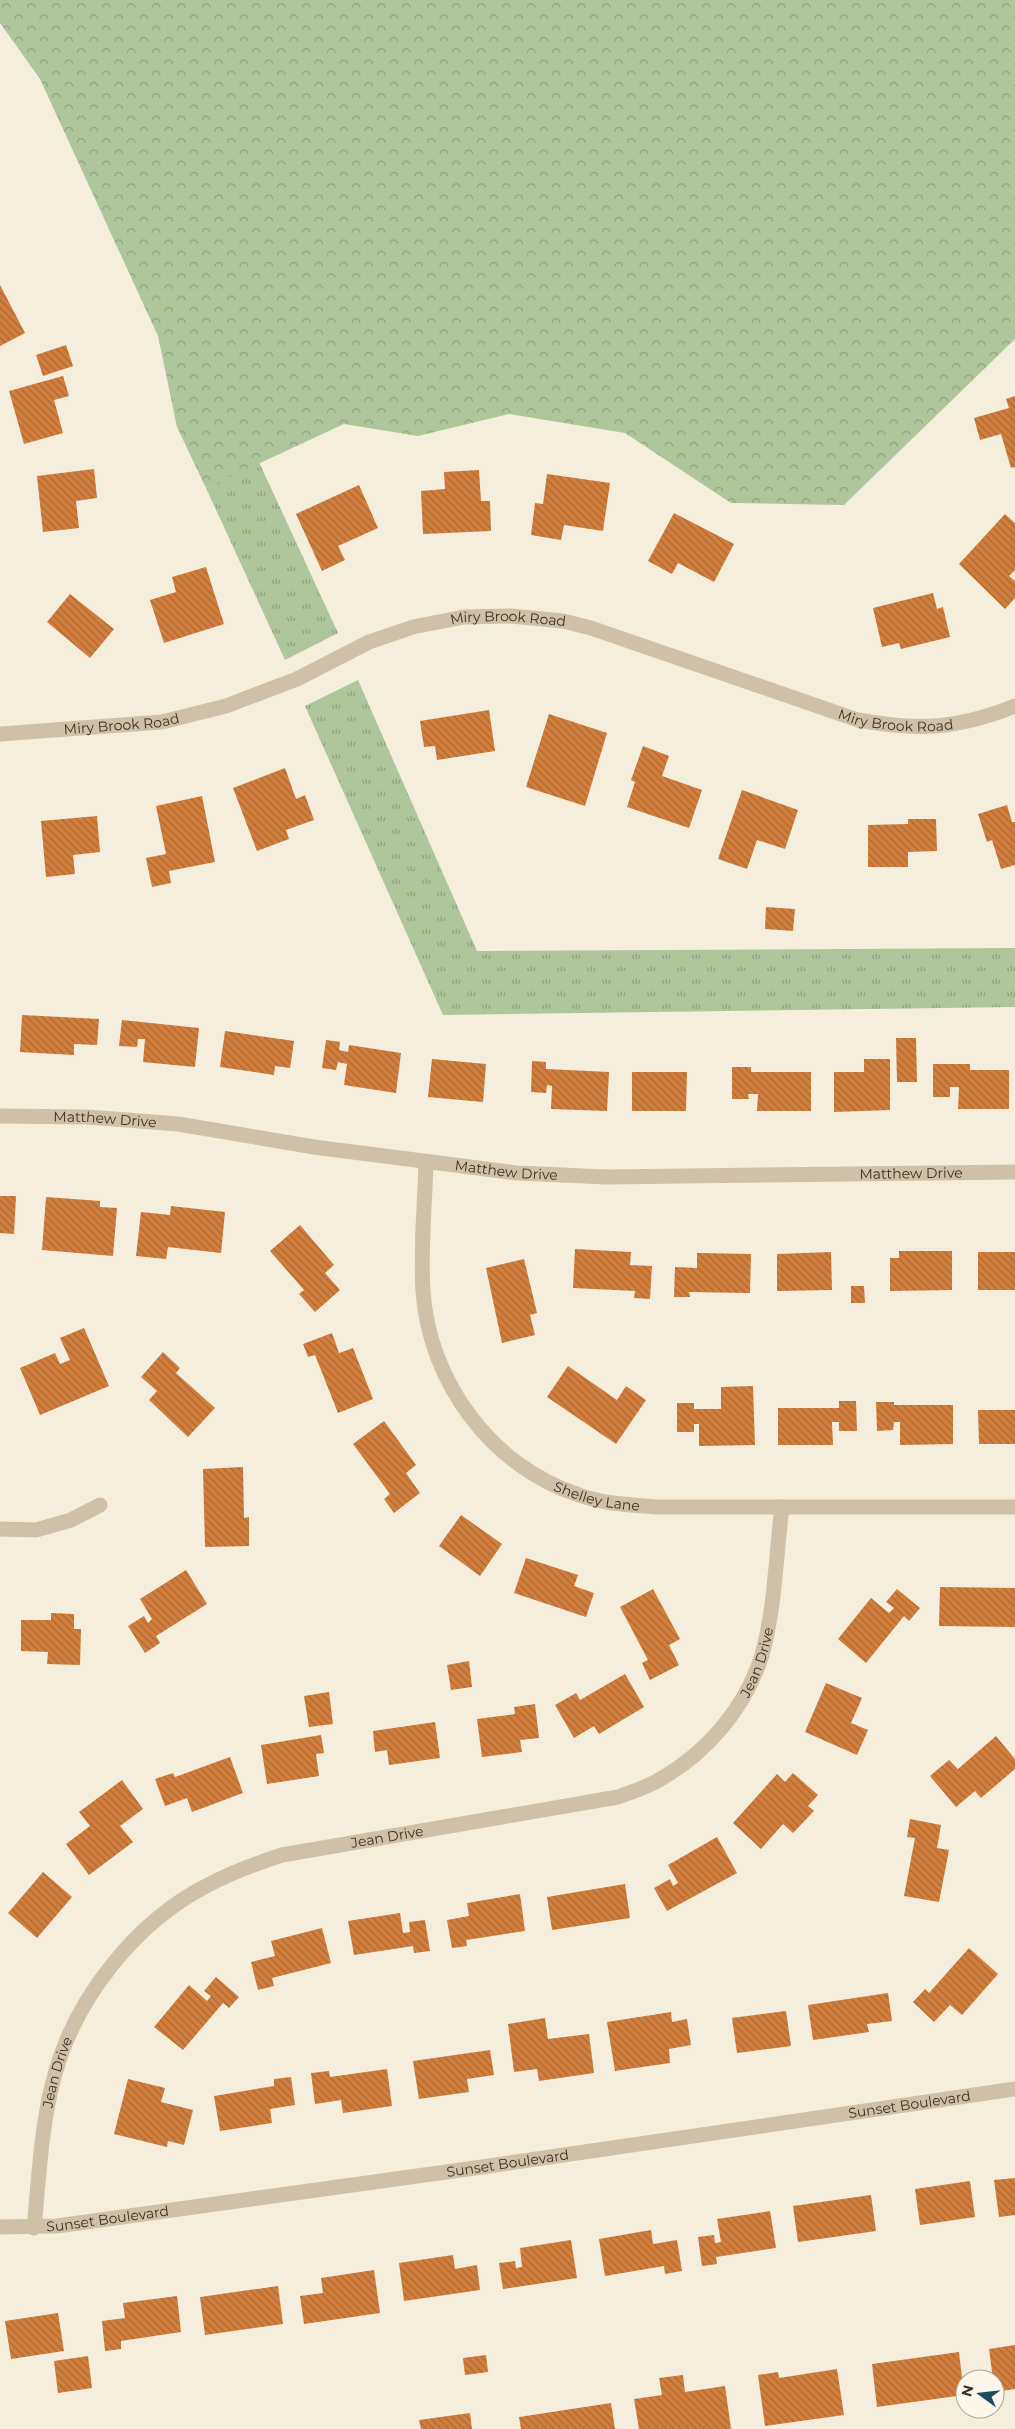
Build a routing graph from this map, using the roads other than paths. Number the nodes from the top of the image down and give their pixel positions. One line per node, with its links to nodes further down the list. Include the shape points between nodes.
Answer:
1 (1015, 706): 2 (street, Miry Brook Road, via 986,718 945,726 899,728 858,720 591,628 563,621 511,616 464,617 413,627 369,642 297,679 226,706 162,722)
2 (0, 734)
3 (0, 1116): 4 (street, Matthew Drive, via 88,1117 178,1124)
4 (426, 1162): 5 (street, Matthew Drive, via 517,1173 606,1176); 7 (street, Shelley Lane, via 423,1291 429,1331 440,1365 458,1400 482,1432 512,1459 546,1481 578,1495 617,1504 657,1507)
5 (1015, 1172)
6 (100, 1505): 9 (street, via 71,1520 36,1530)
7 (782, 1507): 8 (street, Shelley Lane); 12 (street, Jean Drive, via 762,1655 745,1696 722,1729 690,1760 656,1782 618,1797 282,1855 253,1864 207,1885 172,1909 128,1948 96,1987 71,2031 55,2073 45,2117)
8 (1015, 1507)
9 (0, 1529)
10 (1015, 2088): 12 (street, Sunset Boulevard, via 482,2167)
11 (0, 2227): 12 (street, Sunset Boulevard)
12 (34, 2228)

